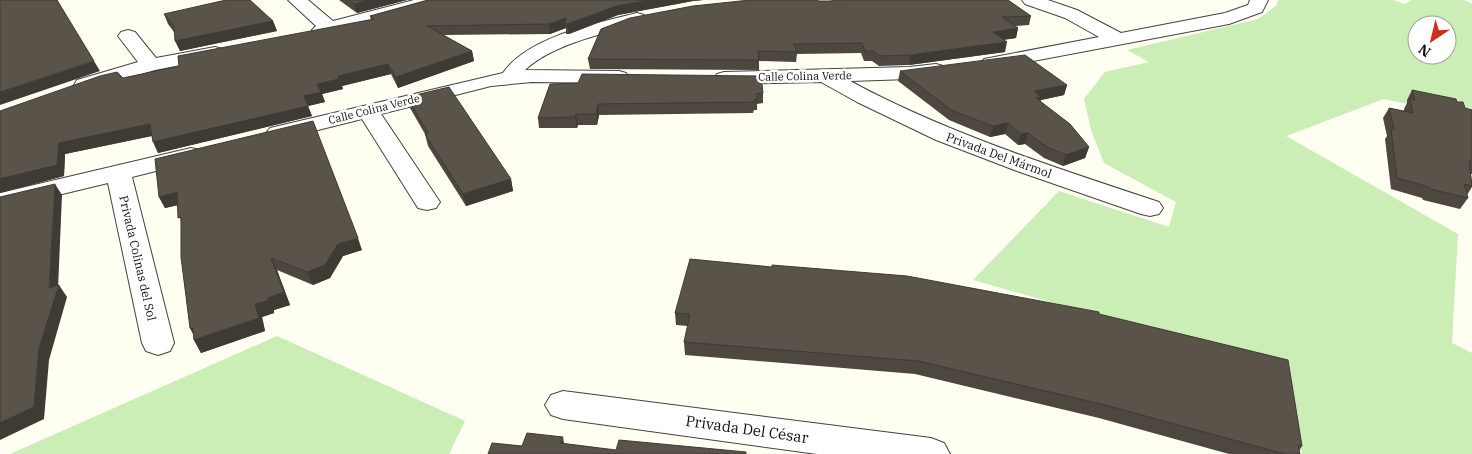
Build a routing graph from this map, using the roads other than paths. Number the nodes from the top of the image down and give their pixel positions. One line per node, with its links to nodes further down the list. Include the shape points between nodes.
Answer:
1 (297, 0): 7 (street)
2 (435, 0): 7 (street)
3 (1031, 0): 10 (street, via 1071,14)
4 (1259, 0): 5 (street, Calle Colina Verde, via 1256,8)
5 (1229, 9): 10 (street, Calle Colina Verde)
6 (651, 15): 14 (street, via 625,21 542,52 518,66)
7 (330, 28): 8 (street)
8 (303, 34)
9 (128, 36): 12 (street)
10 (1118, 40): 13 (street, Calle Colina Verde, via 962,67)
11 (238, 48): 12 (street)
12 (151, 65): 17 (street)
13 (826, 76): 16 (street, Calle Colina Verde); 24 (street, Privada Del Mármol, via 862,97 969,146)
14 (511, 77): 15 (street, Calle Colina Verde); 18 (street, Calle Colina Verde)
15 (637, 78)
16 (703, 78)
17 (71, 90)
18 (368, 111): 19 (street, Calle Colina Verde); 23 (street)
19 (253, 139)
20 (215, 149): 21 (street)
21 (118, 172): 22 (street); 25 (street, Privada Colinas del Sol)
22 (0, 200)
23 (428, 202)
24 (1150, 208)
25 (158, 343)
26 (563, 405): 27 (street, Privada Del César)
27 (931, 454)

